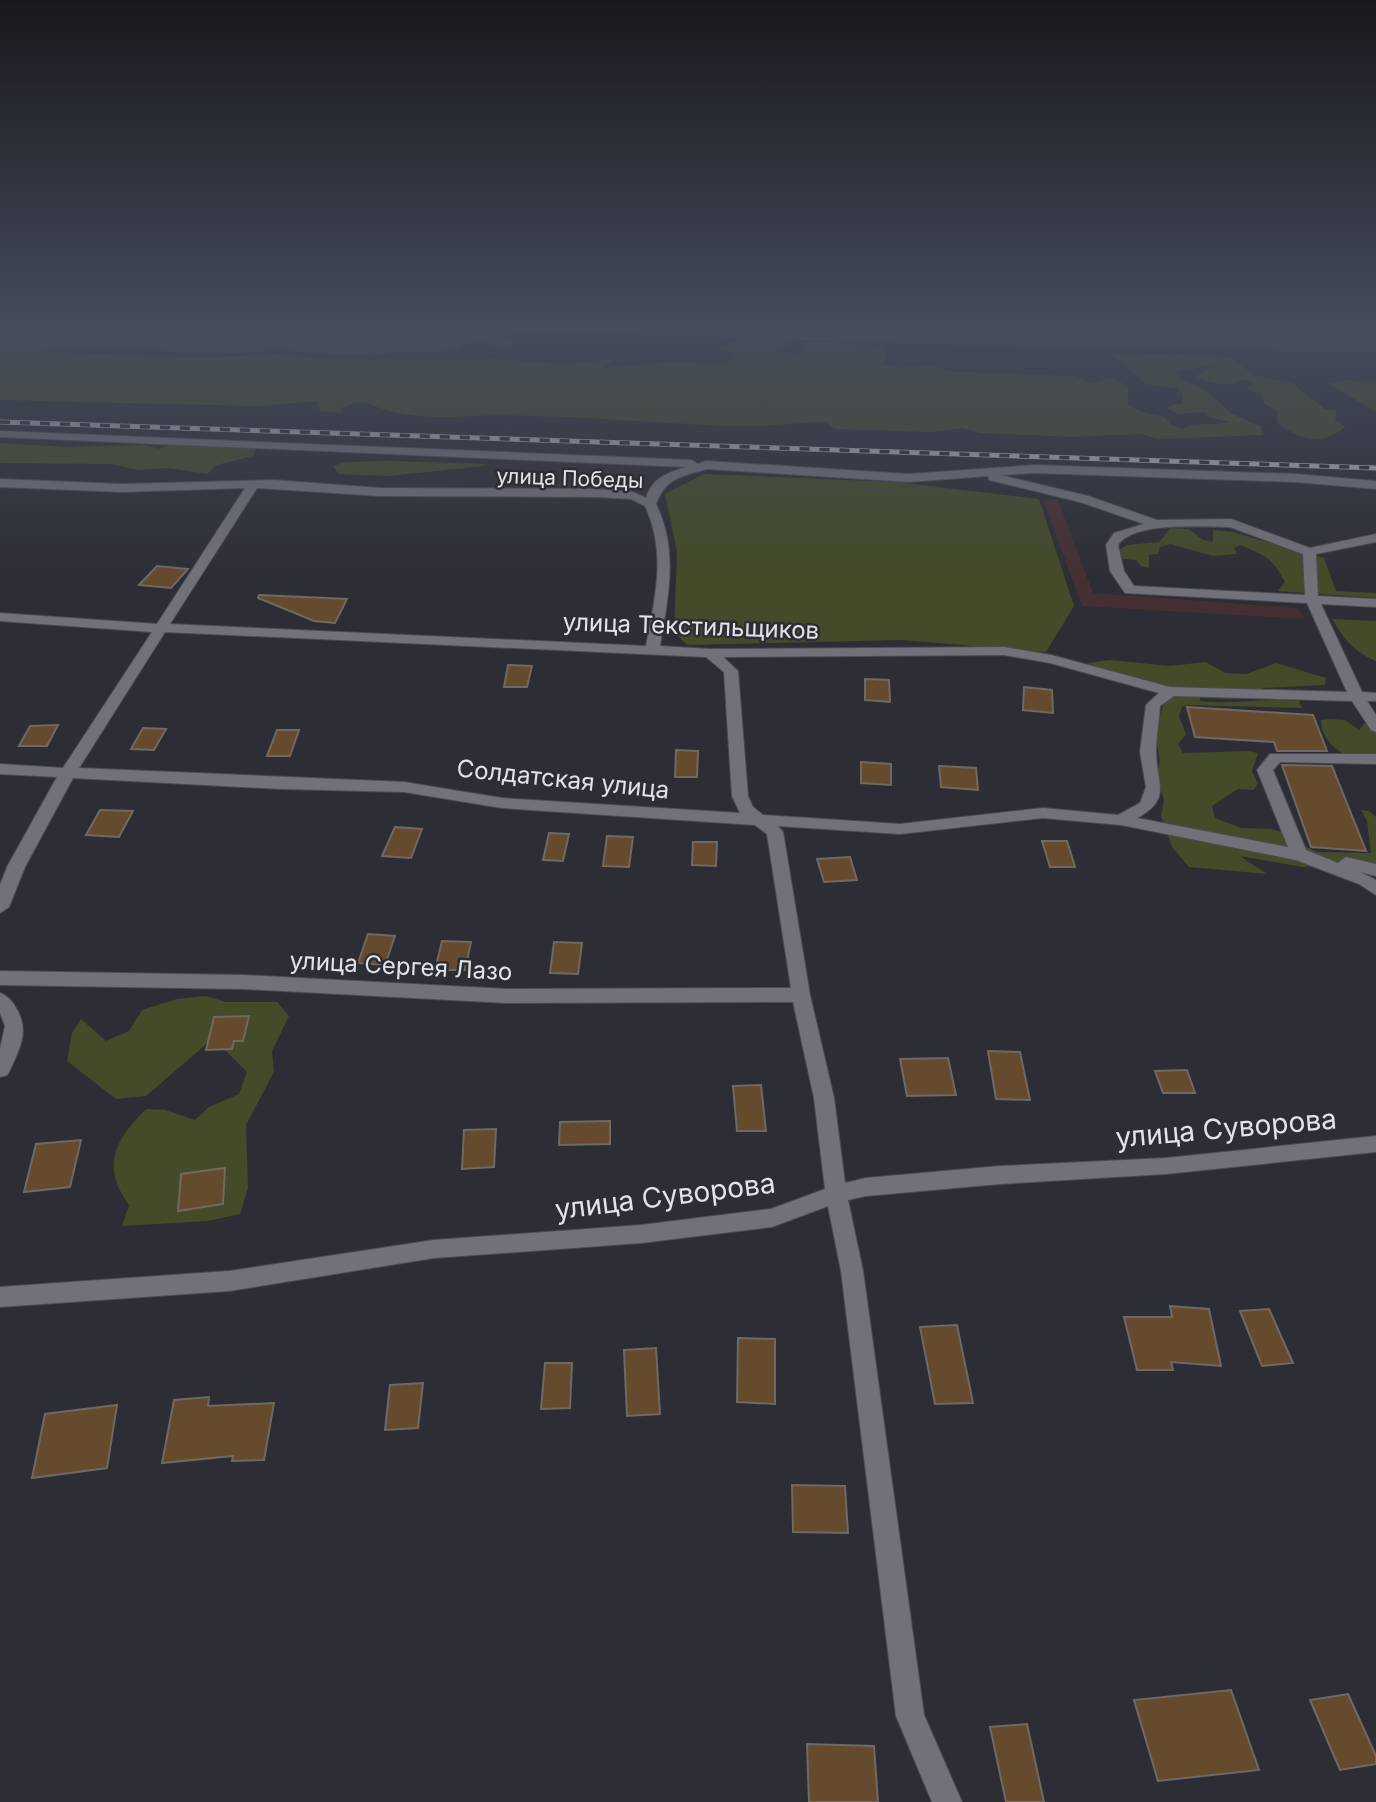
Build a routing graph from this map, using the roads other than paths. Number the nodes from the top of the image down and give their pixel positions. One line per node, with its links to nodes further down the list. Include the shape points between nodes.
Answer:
1 (0, 434): 2 (street)
2 (706, 465): 3 (street, улица Победы, via 909,478); 4 (street, улица Победы)
3 (984, 474): 7 (street, улица Победы, via 1035,469); 10 (street, via 1084,499)
4 (666, 477): 8 (street); 9 (street, улица Победы)
5 (0, 483): 6 (street, улица Победы, via 122,488)
6 (253, 485): 8 (street, улица Победы, via 323,485 380,492); 16 (street)
7 (1376, 485)
8 (596, 493): 9 (street, улица Победы, via 633,496)
9 (650, 504): 17 (street, via 662,534 666,569)
10 (1156, 524): 12 (street, via 1231,523); 13 (street, via 1118,536 1111,545 1117,571 1130,590)
11 (1376, 538): 12 (street)
12 (1309, 552): 13 (street)
13 (1312, 600): 14 (street); 20 (street)
14 (1376, 603)
15 (0, 617): 16 (street, улица Текстильщиков)
16 (158, 628): 17 (street, улица Текстильщиков); 25 (street)
17 (652, 650): 18 (street, улица Текстильщиков)
18 (710, 653): 19 (street, улица Текстильщиков, via 1004,651); 27 (street, via 731,671 740,796 746,810)
19 (1170, 691): 20 (street, улица Текстильщиков); 26 (street, via 1153,705 1148,752 1154,786 1147,806)
20 (1356, 696): 21 (street, улица Текстильщиков); 22 (street)
21 (1376, 697)
22 (1376, 727)
23 (1376, 759): 28 (street, via 1276,757 1265,770)
24 (0, 769): 25 (street, Солдатская улица)
25 (71, 771): 27 (street, Солдатская улица, via 404,787 502,803); 31 (street, via 47,808)
26 (1121, 820): 27 (street, Солдатская улица, via 1043,813 900,829); 28 (street, Солдатская улица)
27 (760, 821): 33 (street, via 775,832)
28 (1300, 855): 29 (street); 30 (street, via 1366,880)
29 (1376, 870)
30 (1376, 889)
31 (0, 907)
32 (0, 978): 33 (street, улица Сергея Лазо, via 243,982 507,996)
33 (800, 995): 37 (street, via 824,1098)
34 (0, 1000): 35 (street, via 14,1018 15,1038)
35 (0, 1070)
36 (1376, 1144): 37 (street, улица Суворова, via 1166,1166 866,1187)
37 (836, 1194): 38 (street, улица Суворова, via 772,1218 733,1223 434,1248 229,1281); 39 (street, via 852,1271 910,1716)
38 (0, 1297)
39 (947, 1802)

